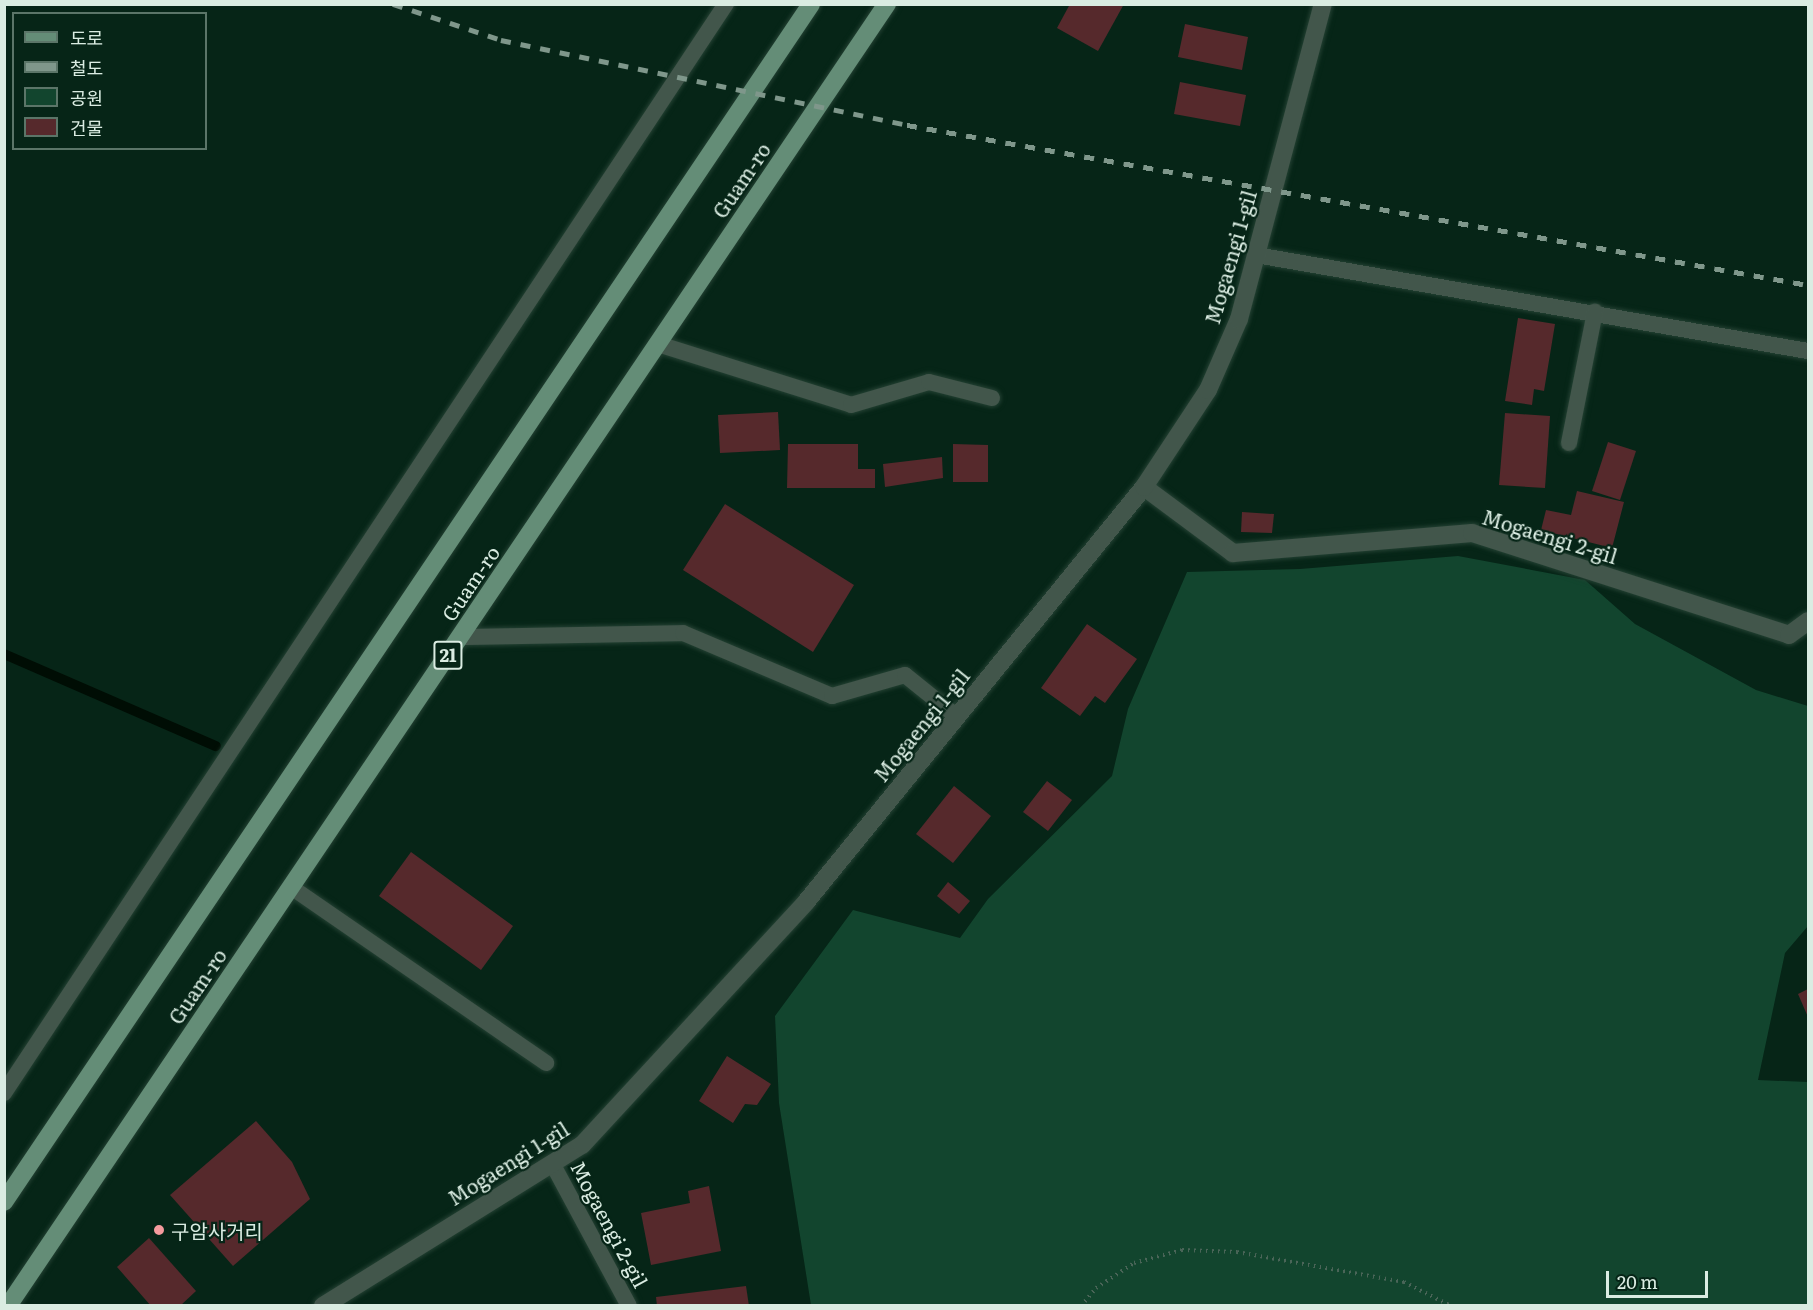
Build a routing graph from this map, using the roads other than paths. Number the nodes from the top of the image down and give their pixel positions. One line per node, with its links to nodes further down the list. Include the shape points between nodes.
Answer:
1 (726, 4): 17 (lane)
2 (811, 4): 19 (main road, Guam-ro)
3 (887, 4): 7 (main road, Guam-ro / 21)
4 (1323, 4): 5 (street, Mogaengi 1-gil)
5 (1256, 255): 6 (lane); 11 (street, Mogaengi 1-gil, via 1239,319 1208,390)
6 (1595, 312): 8 (lane); 10 (lane)
7 (658, 344): 9 (lane, via 851,405 929,382); 13 (main road, Guam-ro / 21)
8 (1809, 351)
9 (992, 398)
10 (1569, 443)
11 (1144, 487): 12 (street, Mogaengi 2-gil, via 1233,553 1472,533 1789,635); 14 (street, Mogaengi 1-gil)
12 (1809, 621)
13 (460, 637): 14 (lane, via 683,633 832,696 905,675); 15 (main road, Guam-ro / 21)
14 (956, 716): 18 (street, Mogaengi 1-gil, via 807,902 700,1023 582,1145)
15 (291, 887): 16 (lane); 20 (main road, Guam-ro / 21)
16 (546, 1063)
17 (4, 1093)
18 (552, 1163): 21 (street, Mogaengi 1-gil); 22 (lane, Mogaengi 2-gil)
19 (4, 1202)
20 (8, 1305)
21 (323, 1305)
22 (629, 1305)

